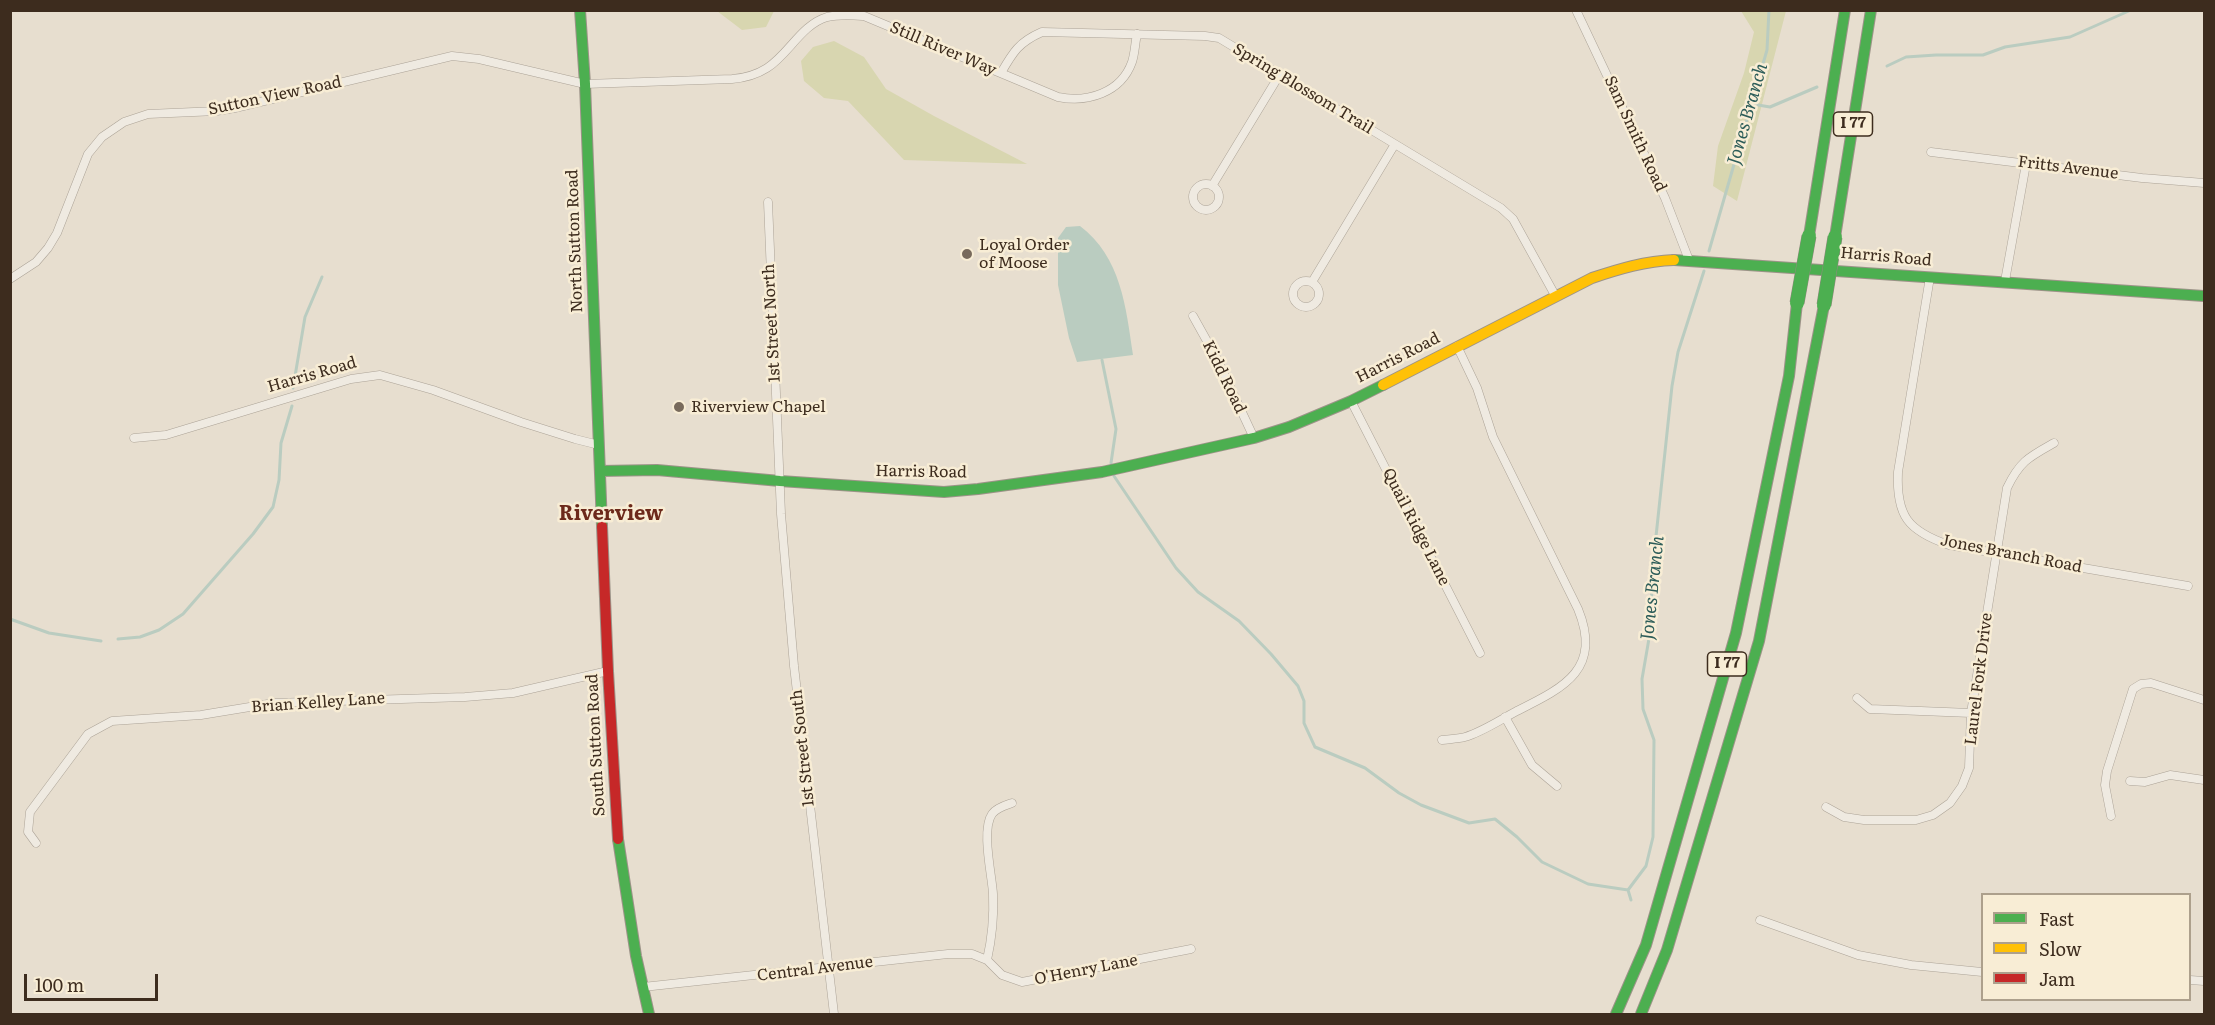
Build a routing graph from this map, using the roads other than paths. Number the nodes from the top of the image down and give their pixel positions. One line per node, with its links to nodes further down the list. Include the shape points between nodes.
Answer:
1 (580, 10): 8 (main road, North Sutton Road)
2 (1576, 10): 15 (street, Sam Smith Road, via 1665,198)
3 (1845, 10): 55 (main road, I 77, bridge, via 1797,303 1789,376 1736,633 1646,945)
4 (1871, 10): 56 (main road, I 77, bridge, via 1824,305 1759,641 1667,950)
5 (1137, 34): 6 (street, Spring Blossom Trail, via 1042,32 1013,51); 6 (street, Still River Way, via 1125,76 1095,97 1058,97); 7 (street, Spring Blossom Trail, via 1219,38)
6 (1001, 73): 8 (street, Still River Way, via 864,16 842,14 806,29 768,68 749,77)
7 (1280, 74): 9 (street, Spring Blossom Trail); 13 (street)
8 (585, 84): 17 (street, Sutton View Road, via 452,56 217,111 136,117 113,128 94,145 52,242 36,262); 28 (main road, North Sutton Road)
9 (1395, 144): 19 (street); 21 (street, Spring Blossom Trail, via 1513,219)
10 (1931, 152): 11 (street, Fritts Avenue)
11 (2026, 164): 12 (street, Fritts Avenue); 18 (street)
12 (2205, 183)
13 (1212, 186)
14 (768, 202): 30 (street, 1st Street North)
15 (1689, 260): 16 (main road, Harris Road); 21 (main road, Harris Road, via 1626,267 1592,278)
16 (1930, 277): 18 (main road, Harris Road); 31 (street, Jones Branch Road, via 1898,472 1900,506 1907,521 1932,539)
17 (10, 279)
18 (2005, 281): 20 (main road, Harris Road)
19 (1312, 282)
20 (2205, 296)
21 (1556, 297): 23 (main road, Harris Road)
22 (1193, 316): 26 (street, Kidd Road)
23 (1457, 346): 24 (main road, Harris Road); 38 (street, via 1477,388 1493,437 1585,625 1586,645 1571,679 1556,692)
24 (1351, 401): 26 (main road, Harris Road); 33 (street, Quail Ridge Lane)
25 (134, 438): 28 (street, Harris Road, via 166,435 351,379 380,375)
26 (1254, 438): 30 (main road, Harris Road, via 1102,472 978,489 944,492)
27 (2054, 443): 31 (street, Laurel Fork Drive, via 2015,470 2007,488)
28 (599, 445): 29 (main road, North Sutton Road)
29 (600, 471): 30 (main road, Harris Road, via 657,470); 34 (main road, South Sutton Road)
30 (780, 481): 50 (street, 1st Street South, via 794,666)
31 (1995, 553): 32 (street, Jones Branch Road); 37 (street, Laurel Fork Drive)
32 (2188, 586)
33 (1480, 653)
34 (608, 671): 46 (street, Brian Kelley Lane, via 503,694 274,703 201,715 112,721 88,735 30,812 28,832); 52 (main road, South Sutton Road, via 618,838)
35 (1857, 698): 37 (street, via 1870,709)
36 (2205, 700): 45 (street, via 2151,683 2133,689 2107,771)
37 (1971, 714): 44 (street, Laurel Fork Drive, via 1969,768 1950,803 1933,815 1916,820 1864,820 1844,817)
38 (1505, 717): 39 (street, via 1466,737); 42 (street, via 1532,765)
39 (1442, 740)
40 (2205, 780): 41 (street, via 2170,775 2145,782)
41 (2130, 781)
42 (1557, 786)
43 (1012, 803): 49 (street, via 992,814 987,831 993,893 993,933)
44 (1826, 807)
45 (2110, 816)
46 (36, 843)
47 (1760, 921): 51 (street, via 1858,954 1911,965)
48 (1191, 949): 49 (street, O'Henry Lane, via 1022,982 1002,975)
49 (987, 960): 50 (street, Central Avenue, via 972,954 948,954)
50 (828, 967): 52 (street, Central Avenue); 54 (street, 1st Street South)
51 (1981, 972)
52 (643, 987): 53 (main road, South Sutton Road)
53 (649, 1014)
54 (834, 1014)
55 (1616, 1014)
56 (1641, 1014)

